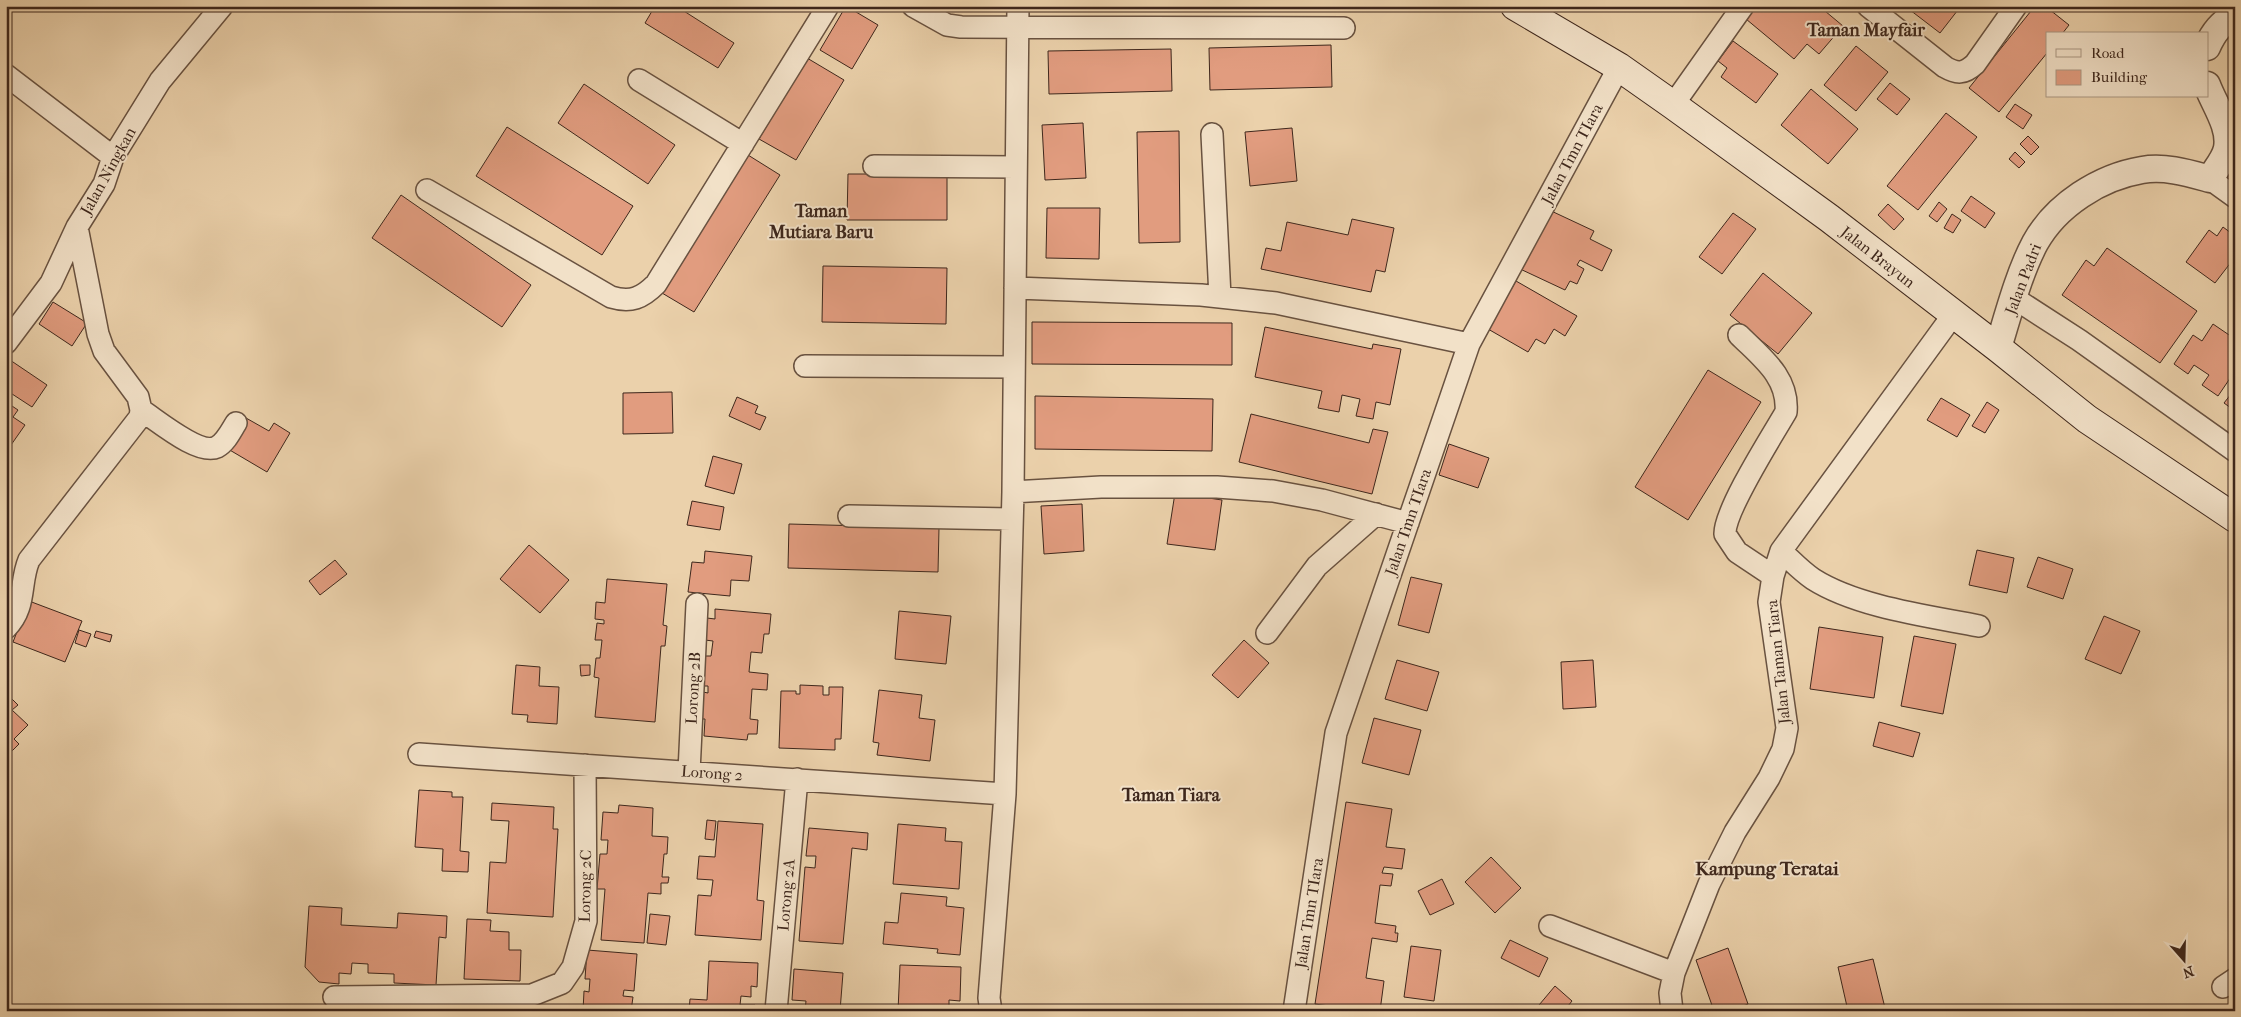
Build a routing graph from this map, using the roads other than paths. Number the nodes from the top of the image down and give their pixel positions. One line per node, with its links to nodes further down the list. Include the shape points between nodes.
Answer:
1 (222, 6): 19 (street, Jalan Ningkan, via 160,81)
2 (828, 6): 18 (street)
3 (913, 6): 9 (street, via 947,25 961,27)
4 (1515, 6): 12 (main road, Jalan Brayun)
5 (1743, 6): 16 (street)
6 (1868, 6): 7 (street, via 1945,67 1961,73 1975,64)
7 (2016, 6)
8 (2235, 14): 11 (street, via 2221,24)
9 (1018, 16): 10 (street); 21 (street)
10 (1344, 28)
11 (2208, 45)
12 (1619, 67): 16 (main road, Jalan Brayun); 32 (street, Jalan Tmn TIara)
13 (6, 75): 19 (street)
14 (639, 80): 18 (street)
15 (2208, 87): 22 (street, via 2228,140 2227,150)
16 (1673, 105): 29 (main road, Jalan Brayun, via 1829,218)
17 (1212, 134): 27 (street)
18 (743, 144): 23 (street, via 656,284 634,300 611,297)
19 (113, 157): 25 (street, Jalan Ningkan, via 104,184)
20 (874, 166): 21 (street)
21 (1016, 167): 26 (street)
22 (2210, 179): 24 (street); 28 (street, Jalan Padri, via 2180,171 2142,170 2115,177 2077,198 2060,210 2034,244)
23 (427, 190)
24 (2235, 196)
25 (77, 226): 31 (street, Jalan Ningkan, via 50,283); 36 (street, via 104,351 138,396)
26 (1015, 288): 27 (street); 35 (street)
27 (1220, 297): 32 (street, via 1276,303)
28 (2014, 298): 33 (street, Jalan Padri); 38 (street)
29 (1954, 315): 33 (main road, Jalan Brayun); 45 (street, Jalan Taman Tiara)
30 (1738, 335): 46 (street, via 1776,372 1786,412 1742,489 1727,520 1725,534 1737,552)
31 (6, 343)
32 (1469, 344): 44 (street, Jalan Tmn TIara)
33 (1998, 348): 42 (main road, Jalan Brayun, via 2087,419)
34 (805, 366): 35 (street)
35 (1014, 367): 39 (street)
36 (141, 410): 37 (street, via 204,449 222,444); 49 (street, via 137,423 29,560 25,569 24,593)
37 (236, 422)
38 (2235, 451)
39 (1013, 492): 40 (street, via 1218,486 1273,491); 43 (street)
40 (1376, 514): 44 (street); 50 (street, via 1317,566)
41 (848, 516): 43 (street)
42 (2235, 518)
43 (1011, 519): 55 (street)
44 (1408, 522): 61 (street, Jalan Tmn TIara, via 1336,733)
45 (1781, 551): 46 (street, Jalan Taman Tiara); 48 (street, via 1804,572 1828,587 1904,612)
46 (1772, 576): 57 (street, Jalan Taman Tiara, via 1769,602 1786,728 1783,749 1709,884)
47 (697, 604): 53 (street, Lorong 2B)
48 (1979, 626)
49 (6, 628)
50 (1267, 633)
51 (419, 754): 52 (street, Lorong 2)
52 (585, 765): 53 (street, Lorong 2); 58 (street, Lorong 2C, via 586,921 573,966 562,983 532,995)
53 (689, 772): 54 (street, Lorong 2)
54 (797, 779): 55 (street, Lorong 2); 59 (street, Lorong 2A)
55 (1005, 794): 60 (street, via 989,998)
56 (1550, 926): 57 (street)
57 (1674, 973): 62 (street, Jalan Taman Tiara, via 1670,993)
58 (334, 997)
59 (776, 1011)
60 (991, 1011)
61 (1294, 1011)
62 (1672, 1011)

